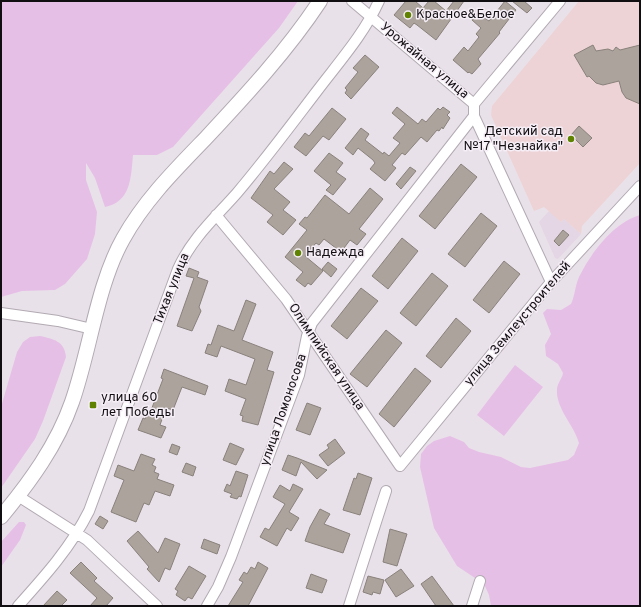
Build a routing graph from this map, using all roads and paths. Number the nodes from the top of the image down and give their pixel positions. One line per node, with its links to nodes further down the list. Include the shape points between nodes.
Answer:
1 (320, 1): 12 (main road, via 303,27 266,72 162,185 131,225 109,272)
2 (352, 1): 5 (street, Урожайная улица)
3 (379, 1): 5 (street, Тихая улица)
4 (560, 1): 6 (street)
5 (372, 18): 6 (street, Урожайная улица); 9 (street, Тихая улица, via 267,156)
6 (474, 104): 7 (street, Урожайная улица)
7 (474, 116): 10 (street, Урожайная улица); 13 (street, улица Ломоносова)
8 (640, 186): 10 (street, улица Землеустроителей)
9 (216, 215): 13 (street, Олимпийская улица, via 273,282); 18 (street, Тихая улица, via 194,240 183,259 107,467)
10 (551, 282): 14 (street, улица Землеустроителей)
11 (1, 312): 12 (street)
12 (92, 329): 16 (main road, via 77,386 62,426 52,447)
13 (308, 330): 14 (street, Олимпийская улица); 22 (street, улица Ломоносова, via 299,375 232,557)
14 (400, 466)
15 (386, 491): 23 (street)
16 (18, 496): 17 (main road); 18 (street)
17 (1, 517)
18 (78, 534): 20 (street, Тихая улица); 21 (street, via 96,547)
19 (480, 581): 24 (street)
20 (18, 606)
21 (157, 606)
22 (207, 606)
23 (350, 606)
24 (472, 606)

